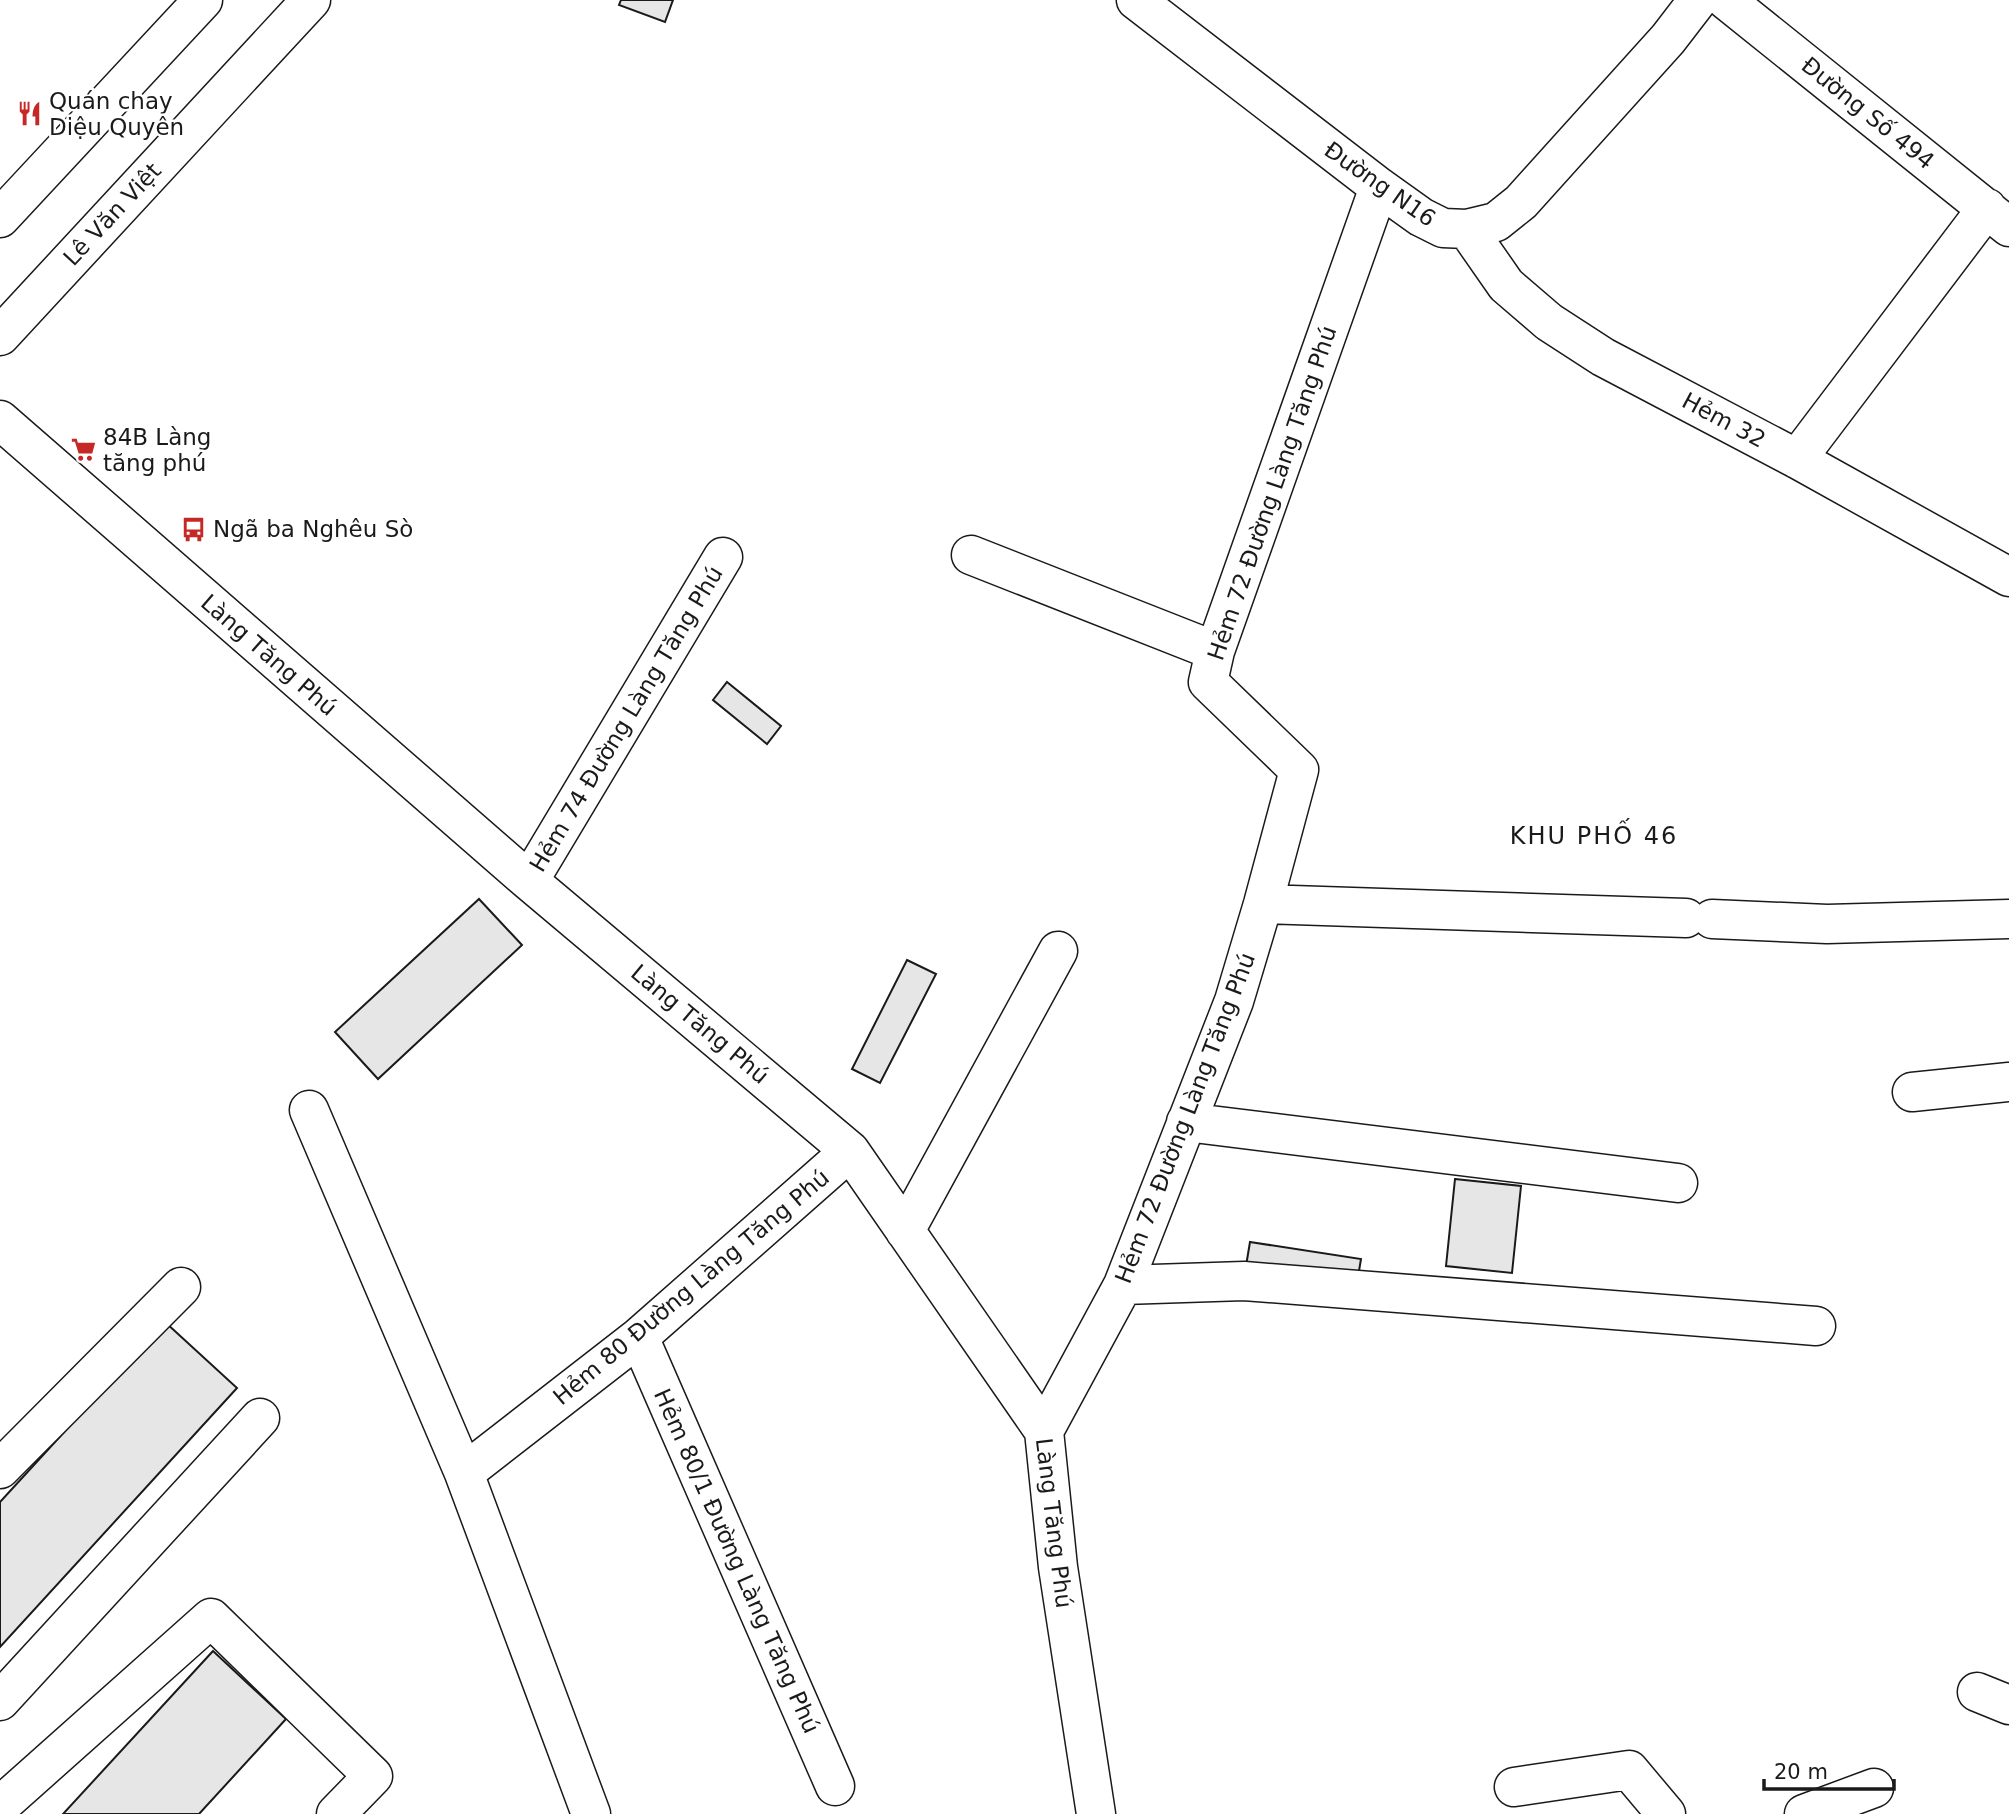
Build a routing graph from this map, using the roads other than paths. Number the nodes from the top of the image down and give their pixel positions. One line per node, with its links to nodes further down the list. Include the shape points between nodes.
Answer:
1 (203, 0): 8 (street)
2 (311, 0): 10 (street, Lê Văn Việt)
3 (1136, 0): 6 (street, Đường N16)
4 (1698, 0): 9 (street, Đường N16, via 1521,202 1496,222)
5 (1726, 0): 7 (street, Đường Số 494)
6 (1379, 187): 9 (street, Đường N16, via 1443,228); 16 (street, Hẻm 72 Đường Làng Tăng Phú)
7 (1998, 217): 12 (street)
8 (0, 218)
9 (1466, 229): 12 (street, Hẻm 32, via 1506,285 1549,322 1603,357)
10 (0, 336)
11 (0, 420): 17 (street, Làng Tăng Phú)
12 (1797, 459): 15 (street, Hẻm 32)
13 (971, 555): 16 (street)
14 (723, 557): 17 (street, Hẻm 74 Đường Làng Tăng Phú)
15 (2009, 577)
16 (1215, 651): 18 (street, Hẻm 72 Đường Làng Tăng Phú, via 1208,682 1299,770)
17 (529, 881): 25 (street, Làng Tăng Phú)
18 (1263, 904): 19 (street, via 1827,924); 24 (street, Hẻm 72 Đường Làng Tăng Phú, via 1234,1001)
19 (2009, 919)
20 (1058, 951): 27 (street)
21 (2009, 1082): 22 (street)
22 (1912, 1092)
23 (309, 1110): 35 (street)
24 (1186, 1122): 26 (street); 28 (street, Hẻm 72 Đường Làng Tăng Phú)
25 (850, 1151): 27 (street, Làng Tăng Phú); 31 (street, Hẻm 80 Đường Làng Tăng Phú)
26 (1678, 1183)
27 (905, 1231): 33 (street, Làng Tăng Phú)
28 (1123, 1285): 30 (street, via 1244,1281); 33 (street, Hẻm 72 Đường Làng Tăng Phú)
29 (181, 1287): 34 (street)
30 (1816, 1326)
31 (639, 1337): 35 (street, Hẻm 80 Đường Làng Tăng Phú); 37 (street, Hẻm 80/1 Đường Làng Tăng Phú)
32 (260, 1418): 36 (street)
33 (1044, 1431): 43 (street, Làng Tăng Phú, via 1058,1567)
34 (0, 1469)
35 (464, 1474): 42 (street)
36 (0, 1701)
37 (835, 1786)
38 (1514, 1787): 44 (street, via 1629,1770)
39 (1874, 1788): 45 (street)
40 (0, 1806): 41 (street, via 211,1618 373,1776)
41 (336, 1814)
42 (591, 1814)
43 (1096, 1814)
44 (1666, 1814)
45 (1804, 1814)

